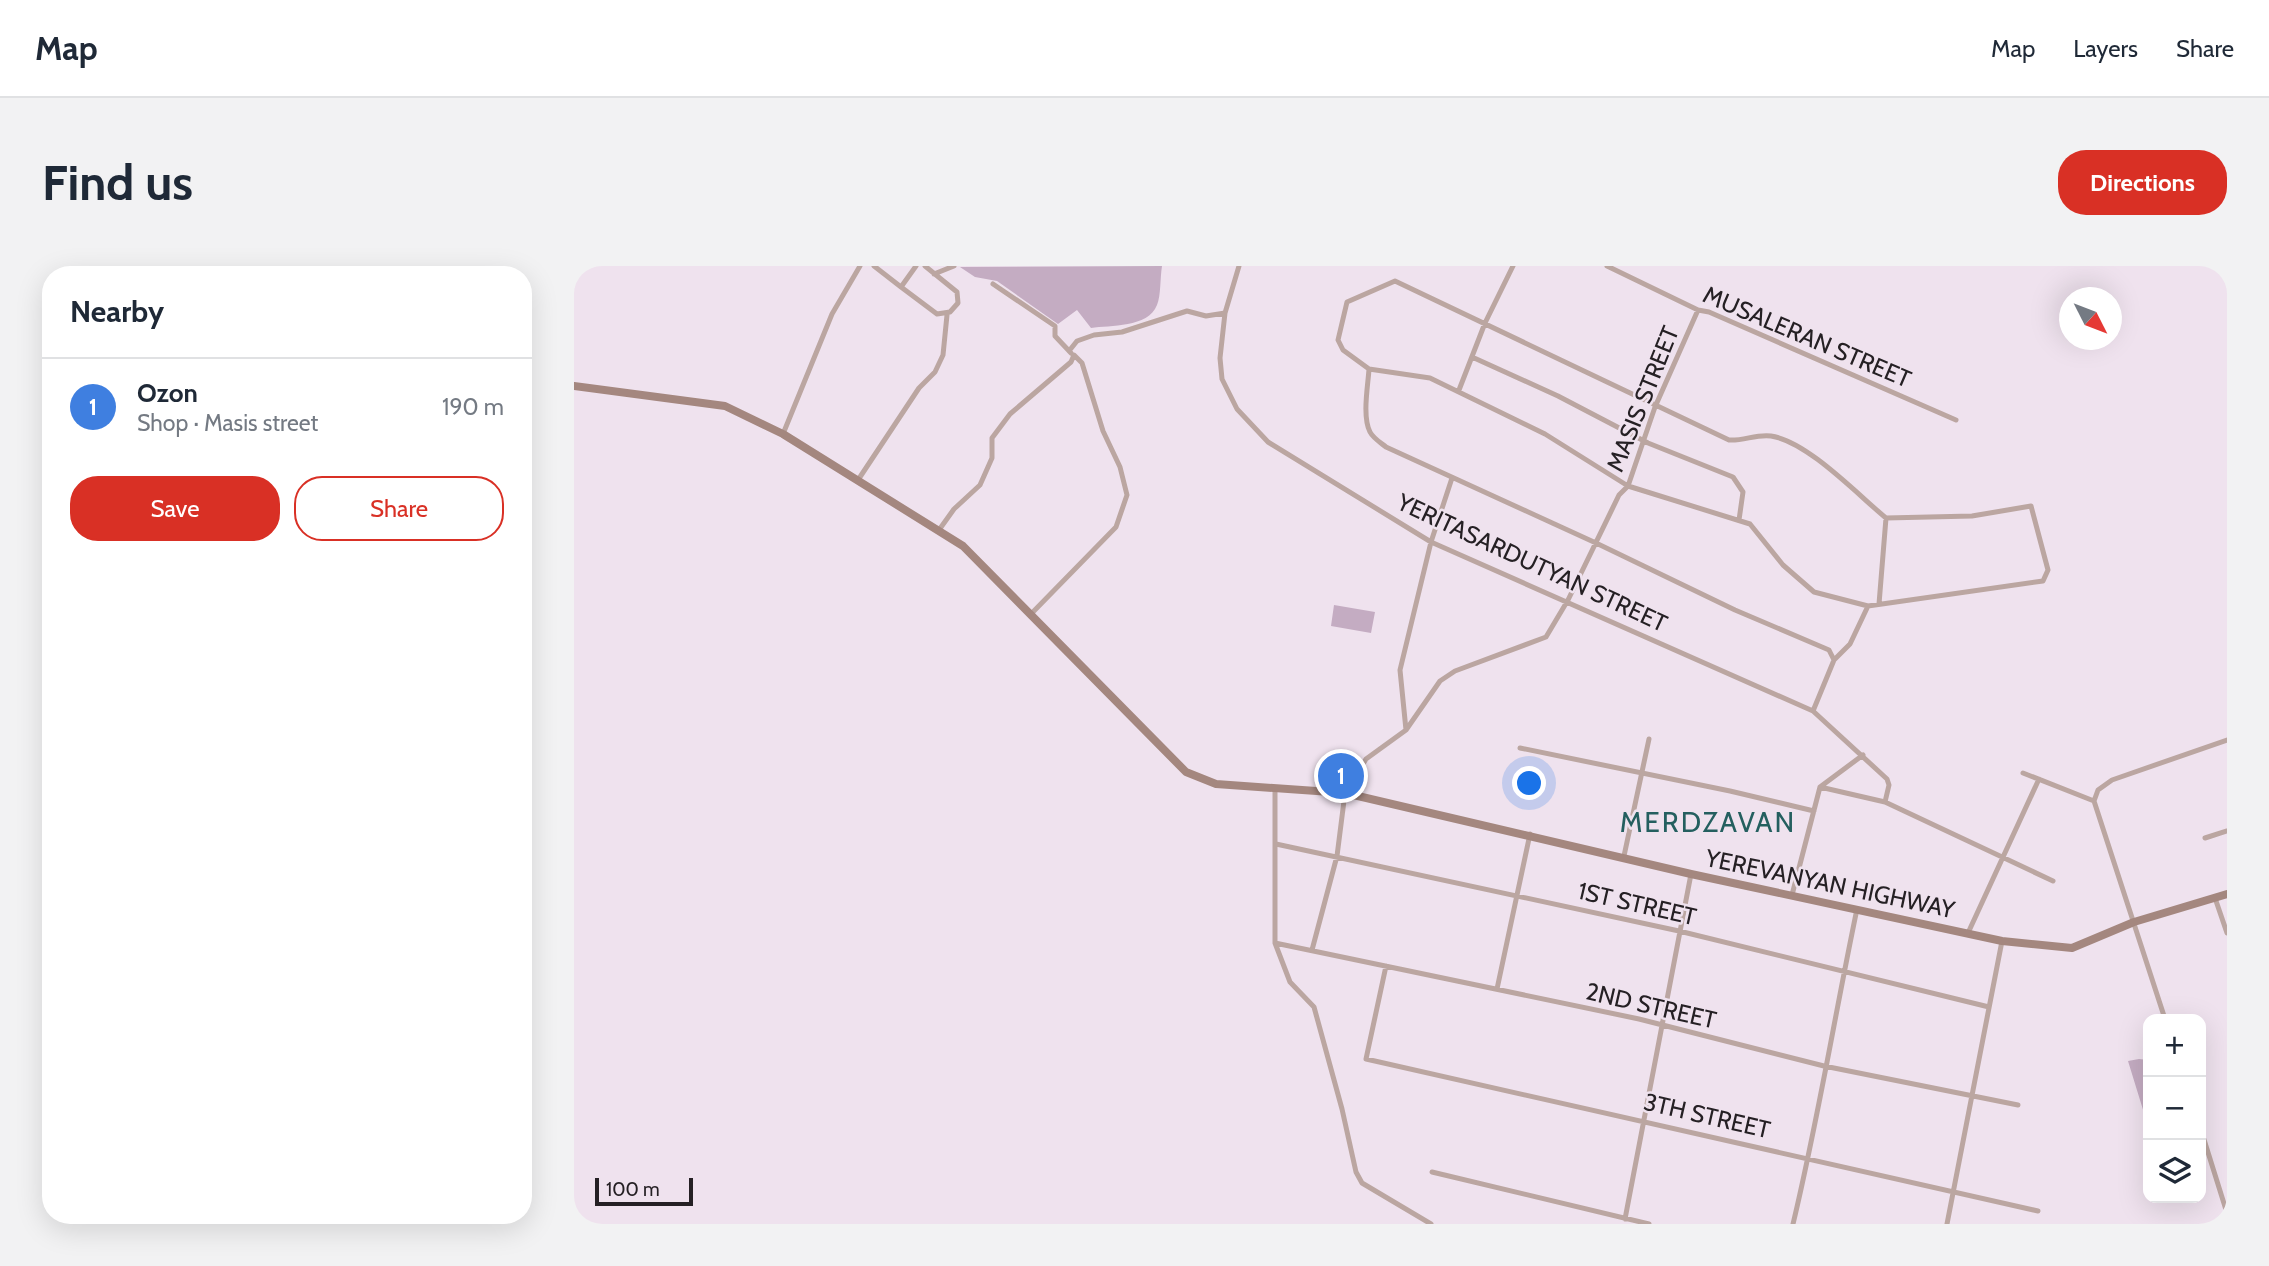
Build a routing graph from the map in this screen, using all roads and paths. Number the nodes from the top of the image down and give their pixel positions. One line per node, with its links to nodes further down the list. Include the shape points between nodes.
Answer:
1 (860, 266): 23 (street, via 832,314)
2 (874, 266): 11 (street)
3 (916, 266): 11 (street)
4 (925, 266): 9 (street)
5 (954, 266): 9 (street)
6 (1239, 266): 13 (street, YERITASARDUTYAN STREET)
7 (1513, 266): 15 (street)
8 (1607, 266): 12 (street, MUSALERAN STREET)
9 (934, 274): 14 (street, via 957,292 958,303)
10 (993, 284): 16 (street, via 1055,327 1055,336)
11 (901, 286): 14 (street, via 936,314)
12 (1698, 310): 21 (street, MASIS STREET); 22 (street, MUSALERAN STREET)
13 (1225, 313): 16 (street, via 1206,316 1187,311 1122,332 1094,335 1077,341); 31 (street, YERITASARDUTYAN STREET, via 1222,379 1247,424 1268,442)
14 (947, 315): 26 (street, via 943,355 935,372 913,396)
15 (1485, 323): 17 (street); 18 (street, via 1389,282 1347,302 1340,329 1339,345); 21 (street)
16 (1071, 353): 30 (street, via 1071,362 1010,414 992,438 992,458 980,485); 36 (street, via 1082,363 1127,495 1116,527)
17 (1472, 357): 20 (street); 24 (street)
18 (1369, 369): 20 (street, via 1430,378); 25 (street, via 1370,432 1386,447)
19 (574, 386): 23 (main road, YEREVANYAN HIGHWAY, via 725,406)
20 (1459, 390): 27 (street, via 1545,434)
21 (1655, 407): 24 (street, MASIS STREET); 28 (street, via 1729,440 1758,435 1791,442)
22 (1956, 421)
23 (783, 433): 26 (main road, YEREVANYAN HIGHWAY)
24 (1644, 439): 27 (street, MASIS STREET); 29 (street, via 1737,480 1743,492)
25 (1452, 478): 31 (street); 32 (street)
26 (858, 480): 30 (main road, YEREVANYAN HIGHWAY)
27 (1628, 486): 29 (street); 32 (street, MASIS STREET, via 1619,495)
28 (1886, 519): 34 (street); 34 (street, via 1972,516 2029,505 2048,570 2043,581)
29 (1739, 520): 35 (street, via 1750,524 1783,565 1814,592)
30 (939, 530): 36 (main road, YEREVANYAN HIGHWAY, via 963,546)
31 (1431, 542): 33 (street, YERITASARDUTYAN STREET); 39 (street, via 1399,670)
32 (1597, 543): 33 (street, MASIS STREET); 37 (street, via 1829,650)
33 (1568, 600): 38 (street, YERITASARDUTYAN STREET); 39 (street, MASIS STREET, via 1546,637 1470,664 1440,681)
34 (1879, 604): 35 (street)
35 (1868, 606): 37 (street, via 1850,644)
36 (1030, 615): 48 (main road, YEREVANYAN HIGHWAY, via 1186,772 1216,784)
37 (1834, 660): 38 (street)
38 (1814, 711): 43 (street, YERITASARDUTYAN STREET)
39 (1406, 730): 49 (street, MASIS STREET, via 1366,759)
40 (1649, 739): 45 (street)
41 (2227, 740): 50 (street, via 2112,780 2098,790)
42 (1520, 748): 45 (street)
43 (1863, 755): 47 (street); 51 (street, YERITASARDUTYAN STREET, via 1887,779)
44 (2023, 773): 46 (street)
45 (1643, 775): 52 (street); 58 (street)
46 (2039, 779): 50 (street); 59 (street)
47 (1820, 787): 51 (street); 52 (street)
48 (1275, 788): 49 (main road, YEREVANYAN HIGHWAY); 56 (street)
49 (1345, 793): 54 (main road, YEREVANYAN HIGHWAY); 57 (street)
50 (2094, 801): 67 (street)
51 (1885, 802): 59 (street)
52 (1814, 811): 64 (street)
53 (2227, 831): 55 (street)
54 (1530, 834): 58 (main road, YEREVANYAN HIGHWAY); 63 (street)
55 (2205, 838)
56 (1276, 844): 57 (street, 1ST STREET); 72 (street)
57 (1337, 856): 63 (street, 1ST STREET); 73 (street)
58 (1624, 856): 60 (main road, YEREVANYAN HIGHWAY)
59 (2003, 857): 61 (street); 69 (street)
60 (1691, 874): 64 (main road, YEREVANYAN HIGHWAY); 68 (street)
61 (2053, 881)
62 (2227, 894): 65 (main road, YEREVANYAN HIGHWAY)
63 (1516, 895): 68 (street, 1ST STREET); 76 (street)
64 (1792, 895): 66 (main road, YEREVANYAN HIGHWAY)
65 (2215, 898): 67 (main road, YEREVANYAN HIGHWAY); 70 (street)
66 (1857, 909): 69 (main road, YEREVANYAN HIGHWAY); 75 (street)
67 (2134, 922): 71 (main road, YEREVANYAN HIGHWAY, via 2072,948); 78 (street)
68 (1679, 931): 75 (street, 1ST STREET); 79 (street)
69 (1968, 933): 71 (main road, YEREVANYAN HIGHWAY)
70 (2227, 933)
71 (2002, 940): 77 (street)
72 (1275, 943): 73 (street, 2ND STREET); 91 (street, via 1290,982 1314,1007 1362,1183)
73 (1312, 950): 74 (street, 2ND STREET)
74 (1386, 966): 76 (street, 2ND STREET); 83 (street, 3TH STREET, via 1366,1059)
75 (1844, 971): 77 (street, 1ST STREET); 80 (street)
76 (1497, 989): 79 (street, 2ND STREET)
77 (1989, 1007): 81 (street)
78 (2163, 1014)
79 (1662, 1025): 80 (street, 2ND STREET); 83 (street)
80 (1824, 1066): 81 (street, 2ND STREET); 85 (street)
81 (1970, 1097): 82 (street, 2ND STREET); 87 (street)
82 (2018, 1105)
83 (1643, 1120): 85 (street, 3TH STREET); 90 (street)
84 (2204, 1140): 89 (street)
85 (1809, 1157): 87 (street, 3TH STREET); 93 (street)
86 (1432, 1172): 90 (street)
87 (1955, 1190): 88 (street, 3TH STREET); 94 (street)
88 (2038, 1212)
89 (2227, 1213)
90 (1625, 1219): 92 (street)
91 (1431, 1224)
92 (1649, 1224)
93 (1793, 1224)
94 (1947, 1224)

